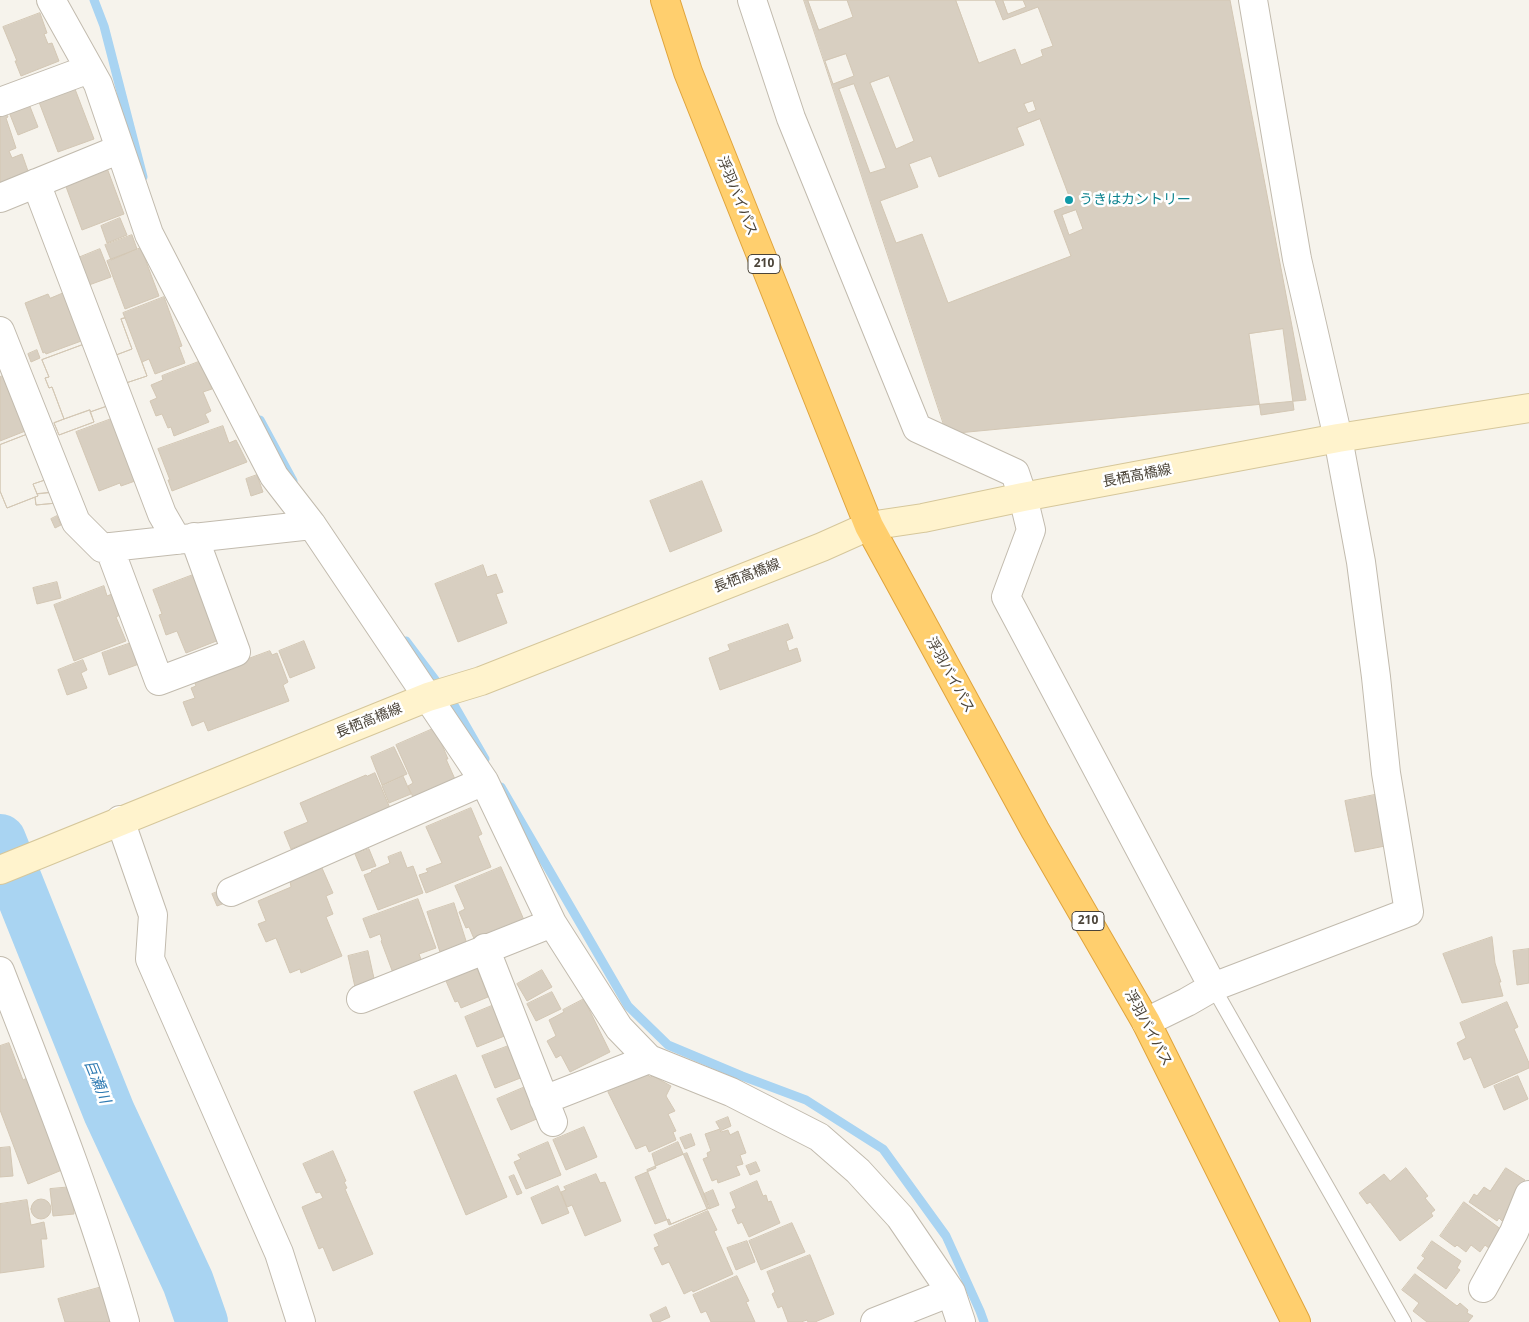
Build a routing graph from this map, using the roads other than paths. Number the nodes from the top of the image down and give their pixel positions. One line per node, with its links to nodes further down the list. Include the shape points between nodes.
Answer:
1 (51, 0): 5 (street)
2 (665, 0): 15 (highway, 浮羽バイパス / 210, via 688,72)
3 (752, 0): 13 (street, via 791,118 917,428 1015,473)
4 (1253, 0): 12 (street, via 1297,259)
5 (89, 69): 6 (street); 7 (street, via 98,84)
6 (0, 102)
7 (120, 149): 8 (street); 14 (street, via 148,234 274,476)
8 (36, 183): 9 (street); 16 (street, via 162,514)
9 (0, 198)
10 (0, 331): 17 (street, via 76,522 102,548)
11 (1529, 408): 12 (main road, 長栖高橋線)
12 (1338, 438): 13 (main road, 長栖高橋線); 26 (street, via 1361,562 1386,773 1409,912)
13 (1023, 497): 15 (main road, 長栖高橋線); 26 (street, via 1031,530 1006,597)
14 (312, 525): 16 (street); 18 (street)
15 (869, 526): 18 (main road, 長栖高橋線, via 481,681); 28 (highway, 浮羽バイパス / 210, via 1035,830)
16 (186, 539): 17 (street); 17 (street, via 236,652 159,681)
17 (109, 547)
18 (428, 697): 19 (street); 20 (main road, 長栖高橋線)
19 (484, 781): 22 (street); 23 (street)
20 (120, 820): 21 (main road, 長栖高橋線); 35 (street, via 153,915 150,959 280,1253)
21 (0, 870)
22 (231, 892)
23 (552, 922): 24 (street); 30 (street, via 619,1028)
24 (486, 948): 27 (street); 30 (street, via 548,1111)
25 (0, 971): 29 (street)
26 (1212, 986): 28 (street); 39 (lane)
27 (361, 999)
28 (1146, 1022): 38 (highway, 浮羽バイパス / 210)
29 (11, 1027): 34 (street, via 78,1174)
30 (649, 1058): 33 (street, via 731,1092 819,1137 858,1171 900,1217)
31 (1529, 1194): 32 (street, via 1514,1232)
32 (1483, 1288)
33 (950, 1292): 36 (street); 37 (street)
34 (125, 1322)
35 (301, 1322)
36 (874, 1322)
37 (961, 1322)
38 (1296, 1322)
39 (1404, 1322)

